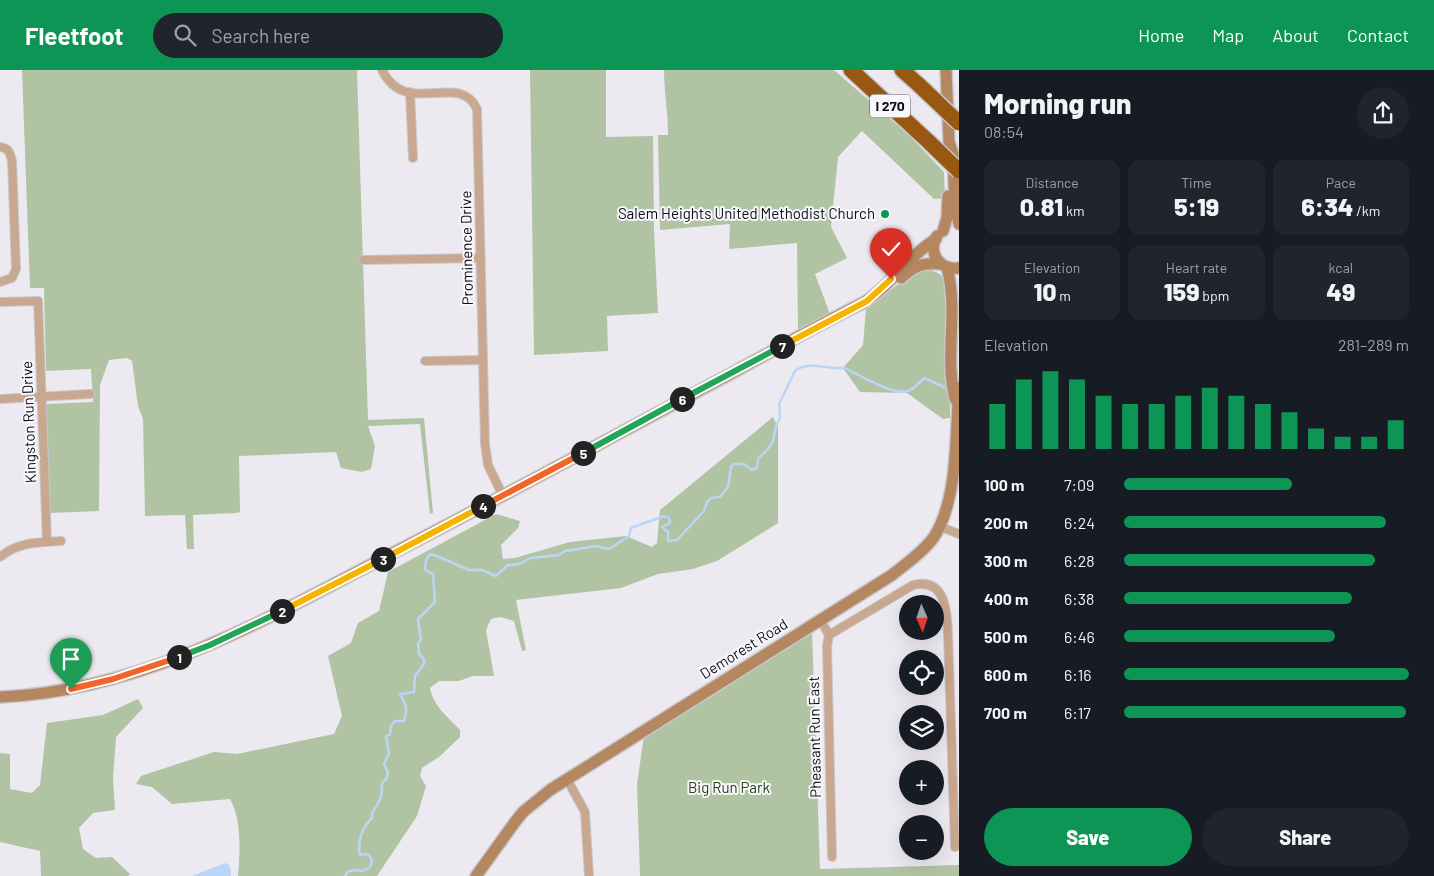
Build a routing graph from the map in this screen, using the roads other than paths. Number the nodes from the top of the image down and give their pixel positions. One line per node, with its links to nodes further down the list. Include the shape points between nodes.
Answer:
1 (382, 70): 5 (street, Prominence Drive, via 396,88)
2 (851, 70): 10 (highway, I 270, bridge)
3 (902, 70): 6 (highway, I 270, bridge)
4 (946, 70): 7 (main road)
5 (410, 92): 9 (street); 14 (street, Prominence Drive, via 459,91 475,103)
6 (959, 123)
7 (949, 142): 11 (main road, via 953,154 955,207); 13 (main road, via 947,216)
8 (0, 146): 17 (street, via 10,153 12,161 16,269 12,278)
9 (413, 158)
10 (959, 171)
11 (959, 224)
12 (959, 229): 13 (main road, via 948,229)
13 (939, 235): 16 (main road, Demorest Road, via 934,254); 18 (main road, via 915,254)
14 (481, 258): 15 (street); 21 (street, Prominence Drive)
15 (363, 260)
16 (949, 267): 18 (main road, via 925,264 914,267 889,288); 28 (main road, Demorest Road, via 956,322 951,384)
17 (0, 282)
18 (878, 292): 30 (main road)
19 (0, 302): 26 (street, Kingston Run Drive, via 38,301)
20 (959, 354): 23 (main road)
21 (483, 360): 22 (street); 30 (street, Prominence Drive, via 486,455)
22 (424, 361)
23 (959, 380)
24 (959, 388): 28 (main road, Demorest Road)
25 (90, 394): 26 (street)
26 (42, 396): 27 (street); 34 (street, Kingston Run Drive)
27 (0, 399)
28 (957, 409): 29 (main road, Demorest Road)
29 (958, 447): 31 (main road, Demorest Road, via 953,488)
30 (503, 496): 38 (main road, via 199,650 113,679 48,693)
31 (941, 526): 32 (street); 36 (main road, Demorest Road, via 914,558 892,575)
32 (959, 534)
33 (61, 541): 34 (street)
34 (47, 542): 35 (street, via 21,545)
35 (1, 552)
36 (820, 619): 37 (street); 39 (main road, Demorest Road)
37 (829, 635): 40 (street, via 913,585 932,586 944,599 947,610); 41 (street, Pheasant Run East, via 826,646)
38 (0, 697)
39 (567, 779): 42 (main road, Demorest Road, via 523,812); 43 (street, via 585,812)
40 (955, 847)
41 (832, 857)
42 (476, 876)
43 (589, 876)

